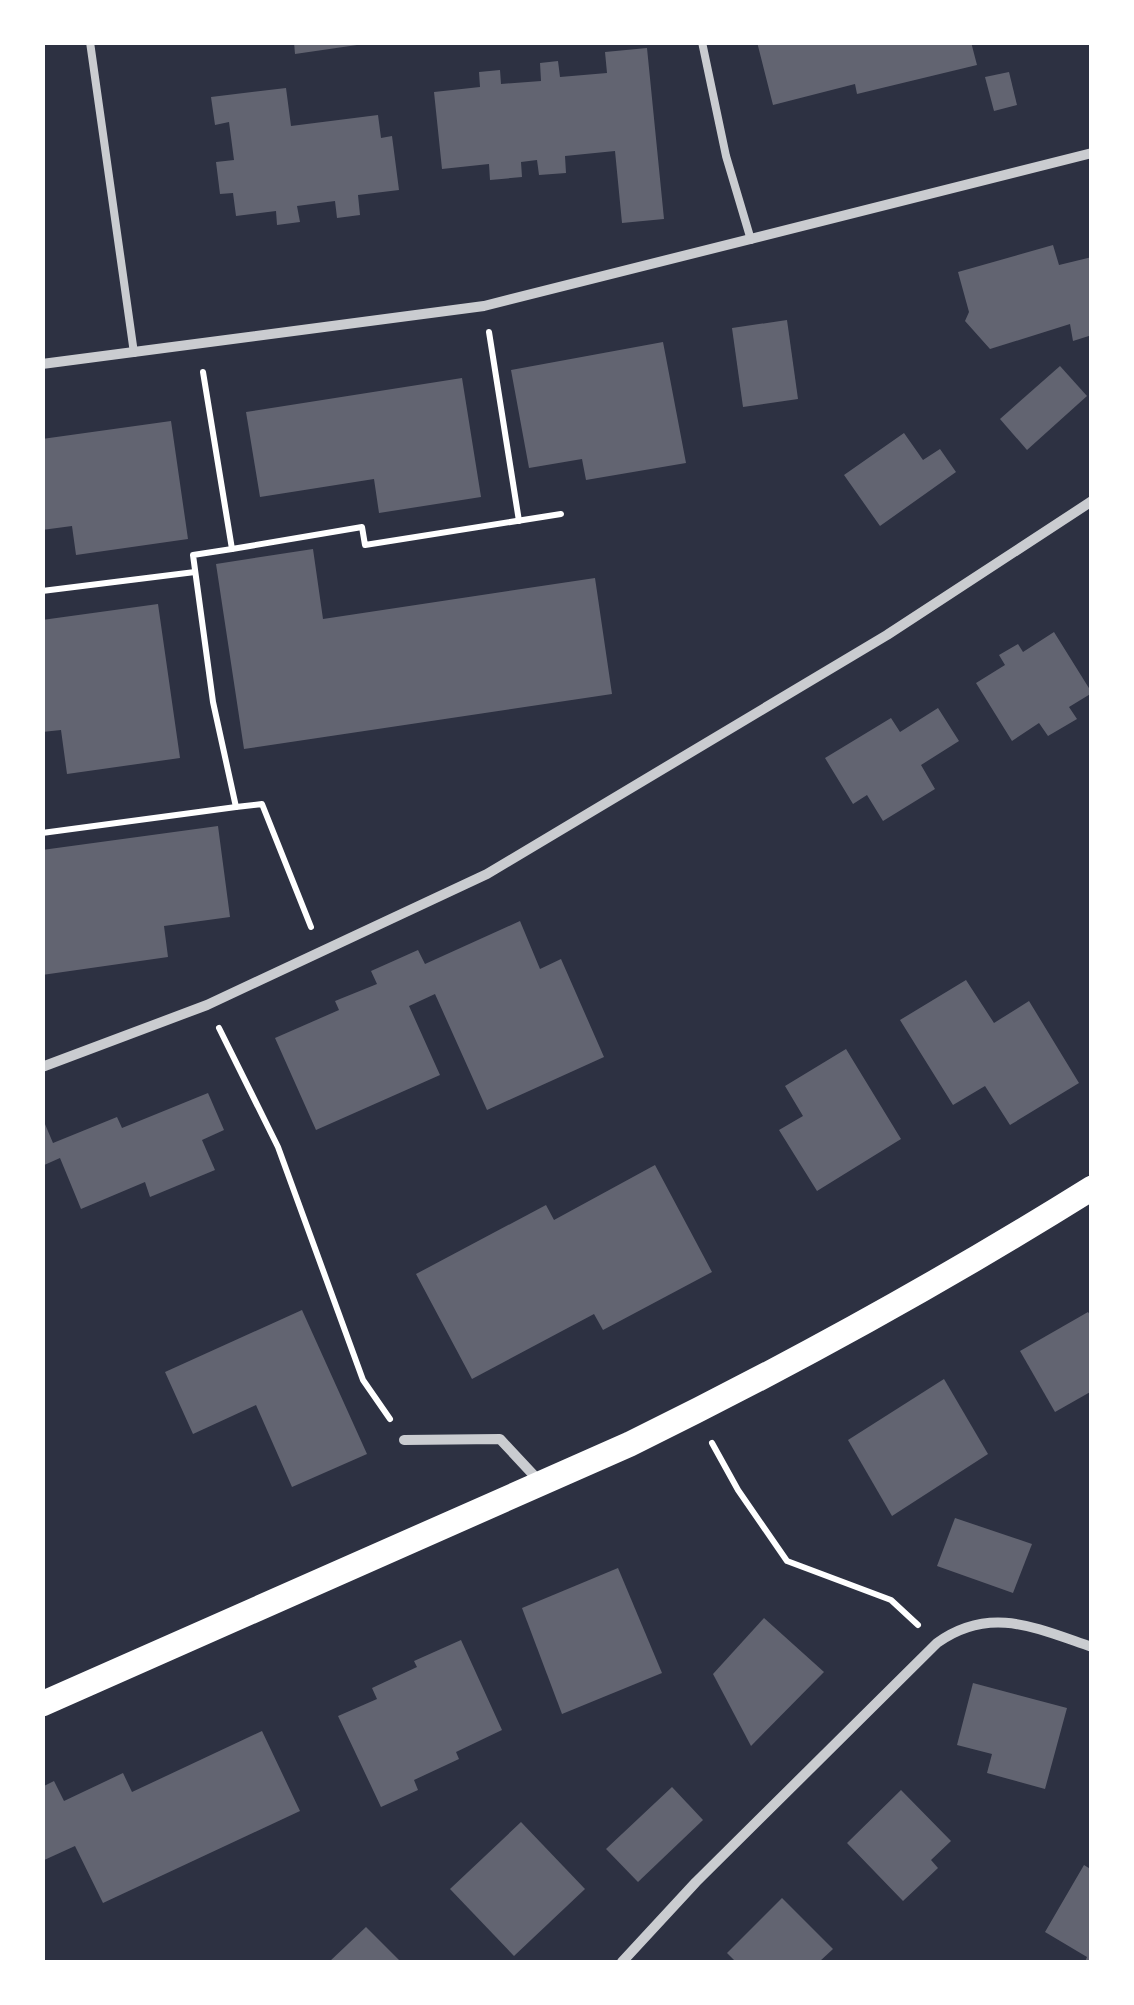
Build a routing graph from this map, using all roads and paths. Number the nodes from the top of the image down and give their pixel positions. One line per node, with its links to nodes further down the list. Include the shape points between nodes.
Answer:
1 (90, 42): 7 (lane)
2 (702, 42): 4 (lane)
3 (1092, 153): 4 (street)
4 (751, 240): 5 (street)
5 (484, 306): 6 (street); 11 (path)
6 (198, 342): 7 (street); 12 (path)
7 (134, 353): 8 (street)
8 (42, 364)
9 (1092, 501): 17 (street, via 886,636 504,864)
10 (560, 514): 11 (path)
11 (519, 521): 12 (path, via 364,545 362,527)
12 (232, 549): 13 (path, via 192,556)
13 (195, 572): 14 (path); 15 (path)
14 (42, 592)
15 (236, 807): 16 (path); 17 (path, via 262,804)
16 (42, 833)
17 (320, 952): 18 (street)
18 (207, 1005): 19 (street); 22 (path, via 278,1147 364,1380)
19 (42, 1067)
20 (1092, 1188): 21 (main road)
21 (695, 1412): 23 (main road); 24 (path, via 788,1562 891,1600)
22 (404, 1440): 23 (street, via 500,1440)
23 (542, 1484): 26 (main road)
24 (937, 1643): 25 (street, via 981,1621 1022,1624); 27 (street)
25 (1092, 1646)
26 (42, 1704)
27 (622, 1962)

